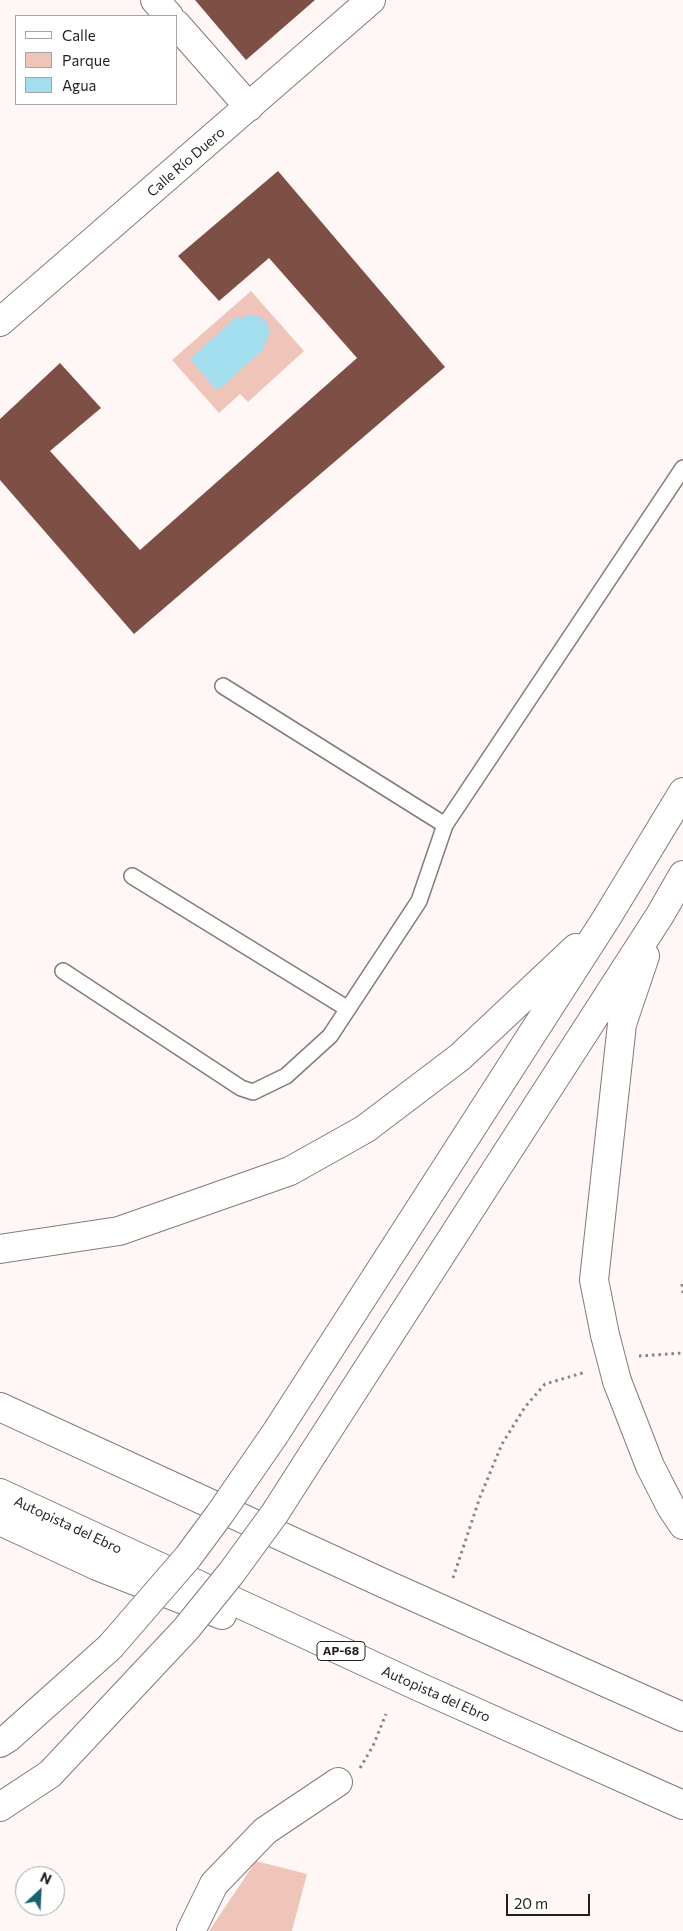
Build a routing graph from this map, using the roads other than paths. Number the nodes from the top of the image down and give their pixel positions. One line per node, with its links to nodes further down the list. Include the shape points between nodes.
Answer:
1 (155, 0): 3 (main road)
2 (372, 0): 5 (main road, Calle Río Duero)
3 (168, 15)
4 (178, 26): 5 (main road)
5 (249, 107): 6 (main road, Calle Río Duero)
6 (0, 322)
7 (683, 468): 10 (lane)
8 (223, 686): 10 (lane)
9 (683, 792): 14 (main road)
10 (445, 826): 16 (lane, via 419,901)
11 (132, 876): 16 (lane)
12 (683, 876): 13 (main road)
13 (660, 915): 21 (main road, bridge, via 622,1024 594,1280 617,1381 650,1466); 27 (main road, bridge, via 275,1513 232,1572 186,1629 50,1774)
14 (606, 919): 17 (main road, via 460,1057 365,1129 290,1172 119,1230); 24 (main road, bridge, via 275,1434 188,1557 110,1647)
15 (63, 971): 16 (lane, via 241,1088 253,1092 286,1076 330,1036)
16 (348, 1009)
17 (0, 1249)
18 (0, 1406): 23 (main road)
19 (0, 1493): 22 (main road, Autopista del Ebro / AP-68)
20 (0, 1521): 22 (main road, via 97,1566)
21 (683, 1525)
22 (415, 1685): 26 (main road, Autopista del Ebro / AP-68)
23 (683, 1717)
24 (0, 1743)
25 (338, 1782): 28 (main road, via 265,1831 214,1884)
26 (683, 1805)
27 (0, 1807)
28 (191, 1931)

